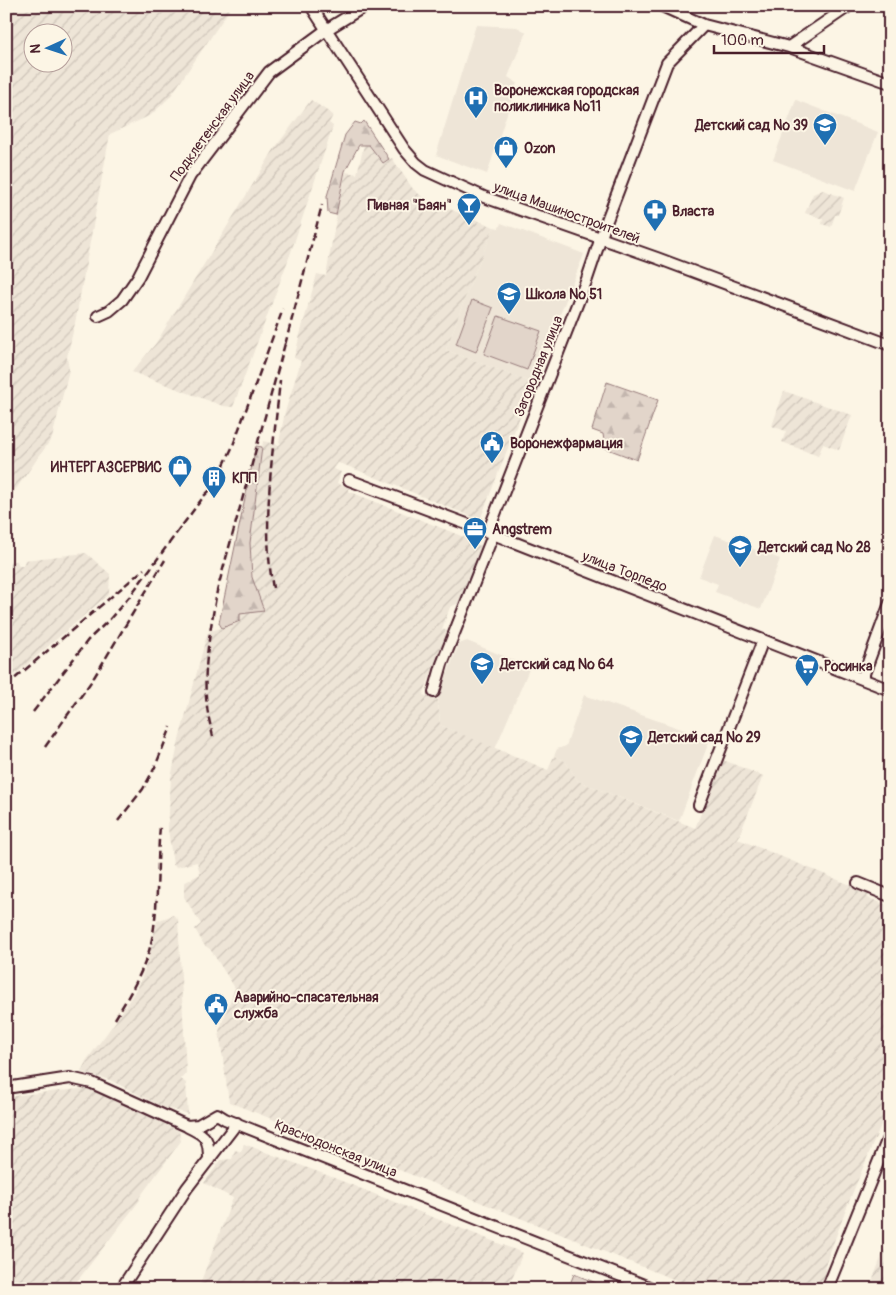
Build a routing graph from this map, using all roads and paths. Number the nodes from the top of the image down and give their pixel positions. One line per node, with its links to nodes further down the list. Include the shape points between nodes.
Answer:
1 (311, 6): 6 (street, улица Машиностроителей)
2 (365, 6): 6 (street, Подклетенская улица)
3 (662, 6): 5 (street)
4 (849, 6): 7 (street)
5 (704, 25): 7 (street); 9 (street, Загородная улица, via 667,63)
6 (326, 30): 9 (street, улица Машиностроителей, via 404,149 425,170 484,197); 10 (street, Подклетенская улица, via 269,72 190,176 128,292 109,311)
7 (789, 46): 8 (street)
8 (890, 83)
9 (601, 238): 11 (street, улица Машиностроителей); 13 (street, Загородная улица)
10 (98, 316)
11 (890, 345)
12 (349, 480): 13 (street, улица Торпедо)
13 (490, 533): 15 (street, улица Торпедо); 18 (street, Загородная улица)
14 (890, 603): 16 (street)
15 (763, 640): 16 (street, улица Торпедо); 19 (street)
16 (862, 679): 17 (street, улица Торпедо)
17 (890, 690)
18 (434, 692)
19 (699, 805)
20 (858, 883): 21 (street)
21 (890, 896)
22 (6, 1088): 24 (street, via 82,1079)
23 (237, 1123): 24 (street, Краснодонская улица, via 217,1114 198,1125); 26 (street); 28 (street, Краснодонская улица)
24 (187, 1126): 26 (street, via 207,1140)
25 (890, 1133): 29 (street)
26 (209, 1160): 27 (street)
27 (121, 1289)
28 (654, 1289)
29 (827, 1289)

